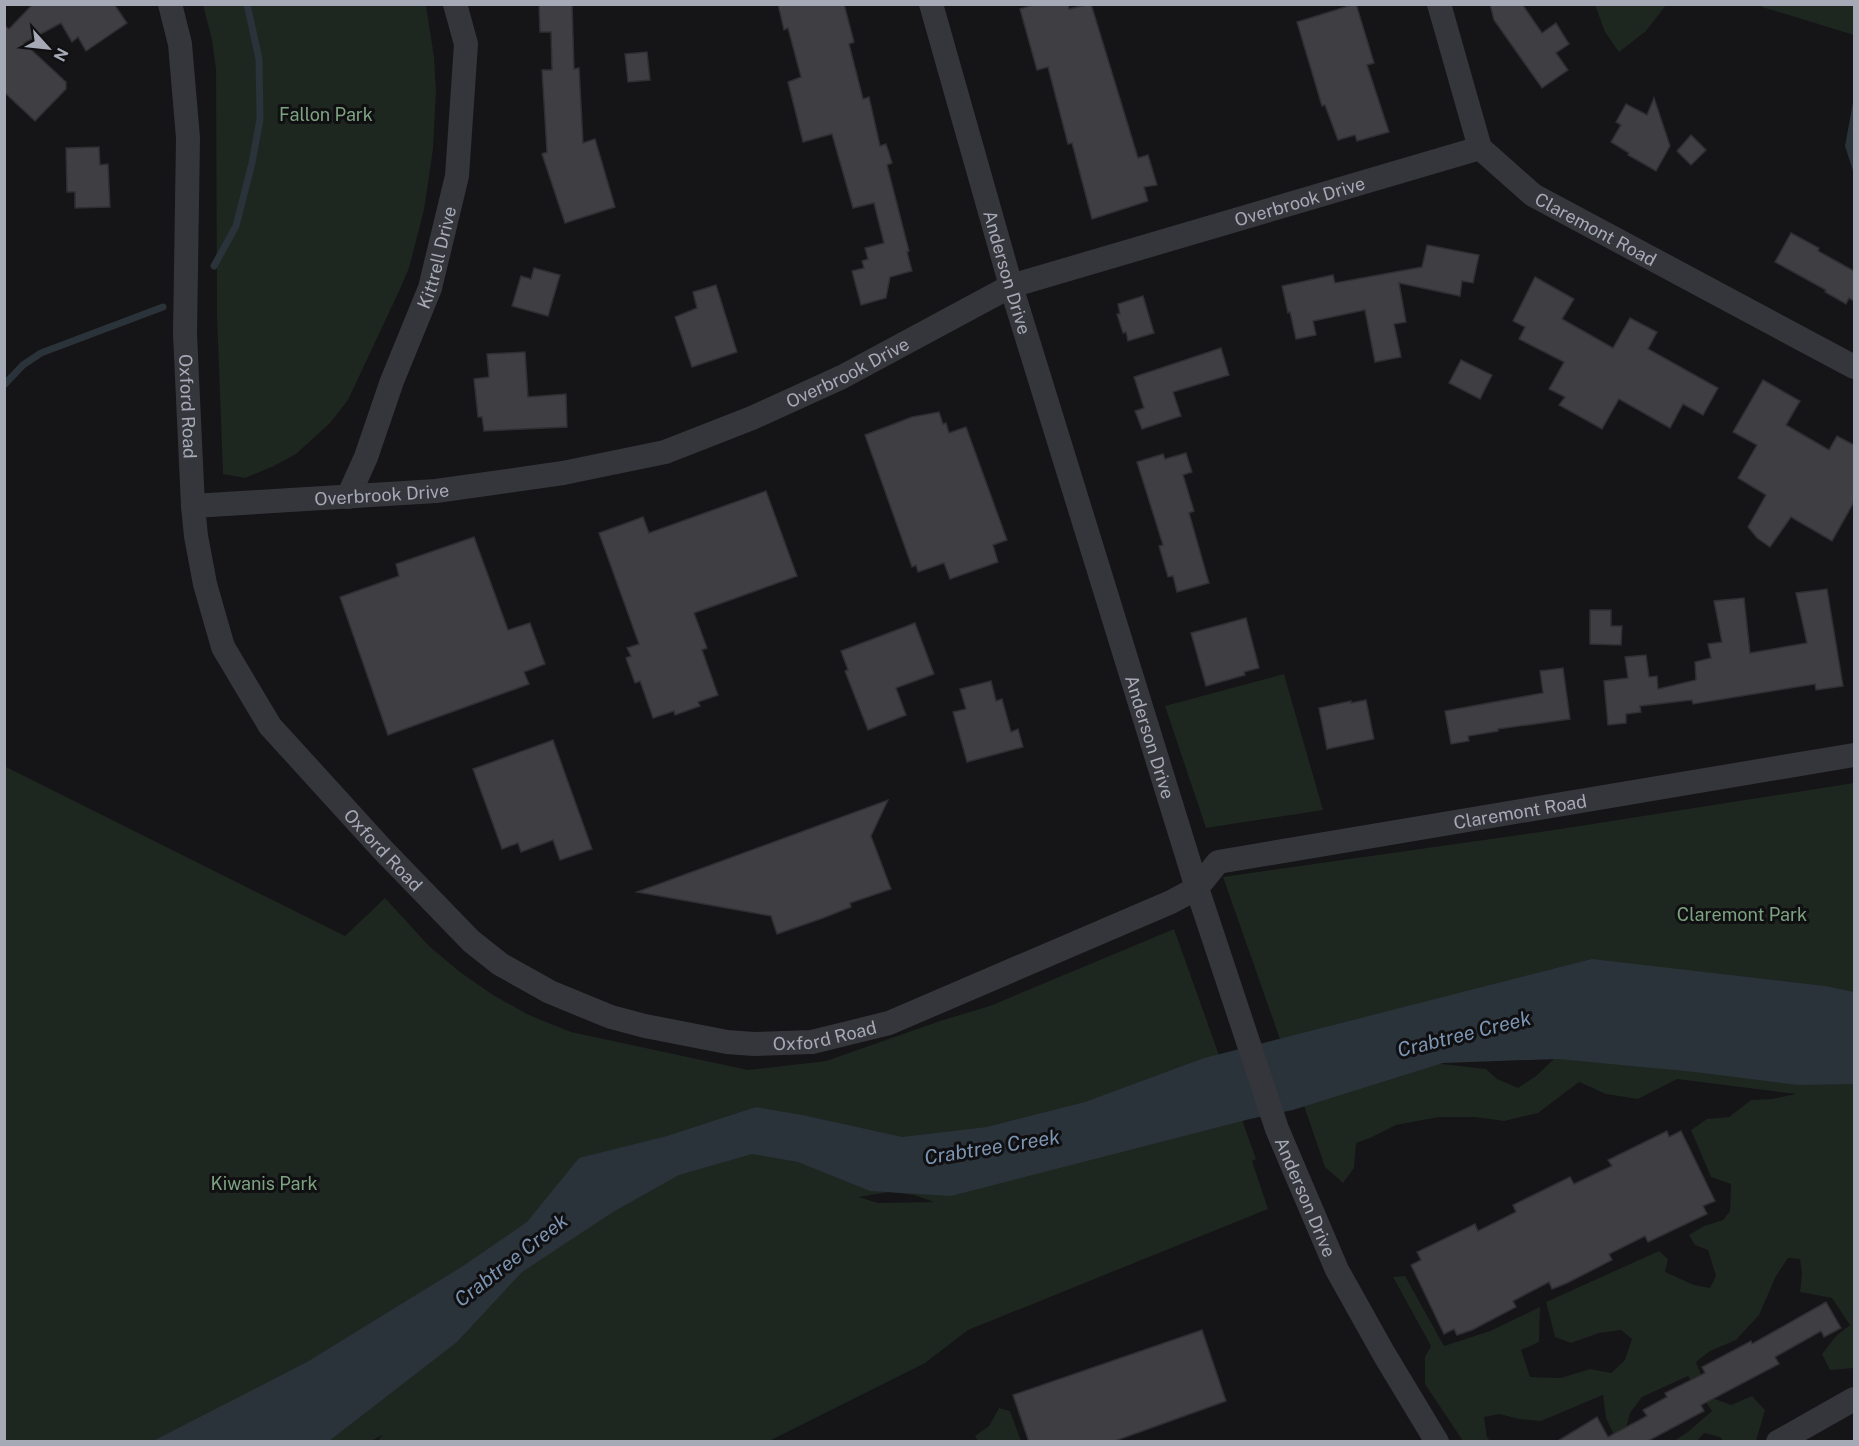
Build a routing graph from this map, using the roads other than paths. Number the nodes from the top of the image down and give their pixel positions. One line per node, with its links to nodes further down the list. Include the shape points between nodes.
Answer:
1 (170, 4): 9 (street, Oxford Road, via 180,44 188,138 185,334)
2 (455, 4): 8 (street, Kittrell Drive, via 466,44 457,176 430,288)
3 (930, 4): 6 (street, Anderson Drive)
4 (1439, 4): 5 (street)
5 (1480, 148): 6 (street, Overbrook Drive); 7 (street, Claremont Road, via 1533,195)
6 (1011, 286): 8 (street, Overbrook Drive, via 842,377 665,452 563,473 436,491); 11 (street, Anderson Drive)
7 (1854, 367)
8 (348, 497): 9 (street, Overbrook Drive)
9 (193, 506): 11 (street, Oxford Road, via 205,584 223,647 270,726 471,941 500,964 550,992 611,1017 727,1042 812,1042 890,1023)
10 (1854, 755): 11 (street, Claremont Road, via 1218,862)
11 (1197, 888): 13 (street, Anderson Drive, via 1277,1129 1337,1270)
12 (1854, 1399): 14 (street)
13 (1437, 1442)
14 (1778, 1442)

